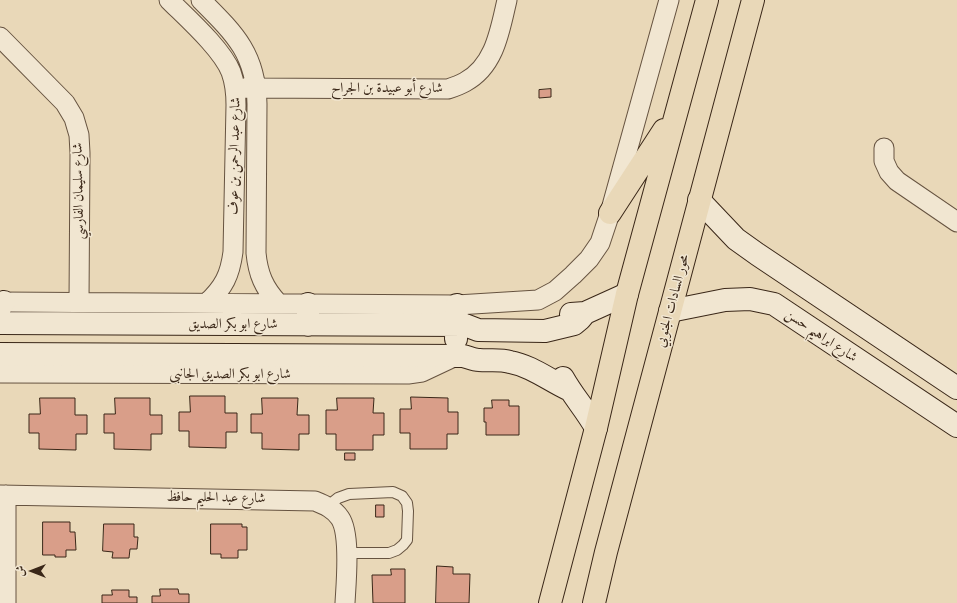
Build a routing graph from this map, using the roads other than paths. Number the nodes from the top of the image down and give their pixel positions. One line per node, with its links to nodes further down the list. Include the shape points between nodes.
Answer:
1 (169, 0): 8 (street, شارع عبد الرحمن بن عوف, via 222,56)
2 (201, 0): 9 (street, شارع عبد الرحمن بن عوف, via 239,41 251,66)
3 (508, 0): 9 (street, شارع أبو عبيدة بن الجراح, via 492,55 481,71 466,82 448,89)
4 (669, 0): 13 (street)
5 (707, 0): 10 (main road)
6 (753, 0): 12 (main road, محور السادات الجنوبي)
7 (0, 37): 16 (street, شارع سليمان الفارسي, via 65,103 74,118 79,135 80,153)
8 (235, 88): 9 (street, شارع أبو عبيدة بن الجراح); 17 (street, شارع عبد الرحمن بن عوف, via 233,252 226,281)
9 (257, 88): 18 (street, شارع عبد الرحمن بن عوف, via 257,268 269,293)
10 (676, 110): 13 (main road); 15 (main road)
11 (884, 148): 14 (street, via 886,166 897,181)
12 (700, 200): 20 (main road, محور السادات الجنوبي); 27 (street, via 736,239)
13 (610, 213): 22 (street, via 600,243 589,259 555,291 538,300)
14 (957, 222)
15 (627, 294): 22 (street, شارع ابو بكر الصديق, via 585,313 574,324 546,331 478,330); 29 (main road)
16 (80, 302): 17 (street); 19 (street)
17 (207, 303): 18 (street)
18 (278, 303): 21 (street)
19 (2, 304)
20 (670, 311): 28 (street, شارع ابراهيم حسن, via 725,300 750,299 774,304); 36 (main road, محور السادات الجنوبي)
21 (308, 314): 22 (street, شارع ابو بكر الصديق); 23 (street, شارع ابو بكر الصديق)
22 (460, 318): 25 (street)
23 (0, 323)
24 (0, 354): 25 (street)
25 (460, 356): 26 (street, شارع ابو بكر الصديق الجانبى, via 422,372 408,374); 29 (street, via 477,360 509,361 532,369 570,390)
26 (0, 373)
27 (957, 388)
28 (957, 426)
29 (596, 428): 35 (main road)
30 (3, 495): 31 (street, شارع عبد الحليم حافظ, via 301,500 315,501); 33 (street)
31 (328, 506): 32 (street, via 340,518 346,535); 32 (lane, via 349,494 393,492 402,496 406,503 407,540 397,550 389,553)
32 (346, 553): 34 (street)
33 (6, 603)
34 (345, 603)
35 (550, 603)
36 (594, 603)

